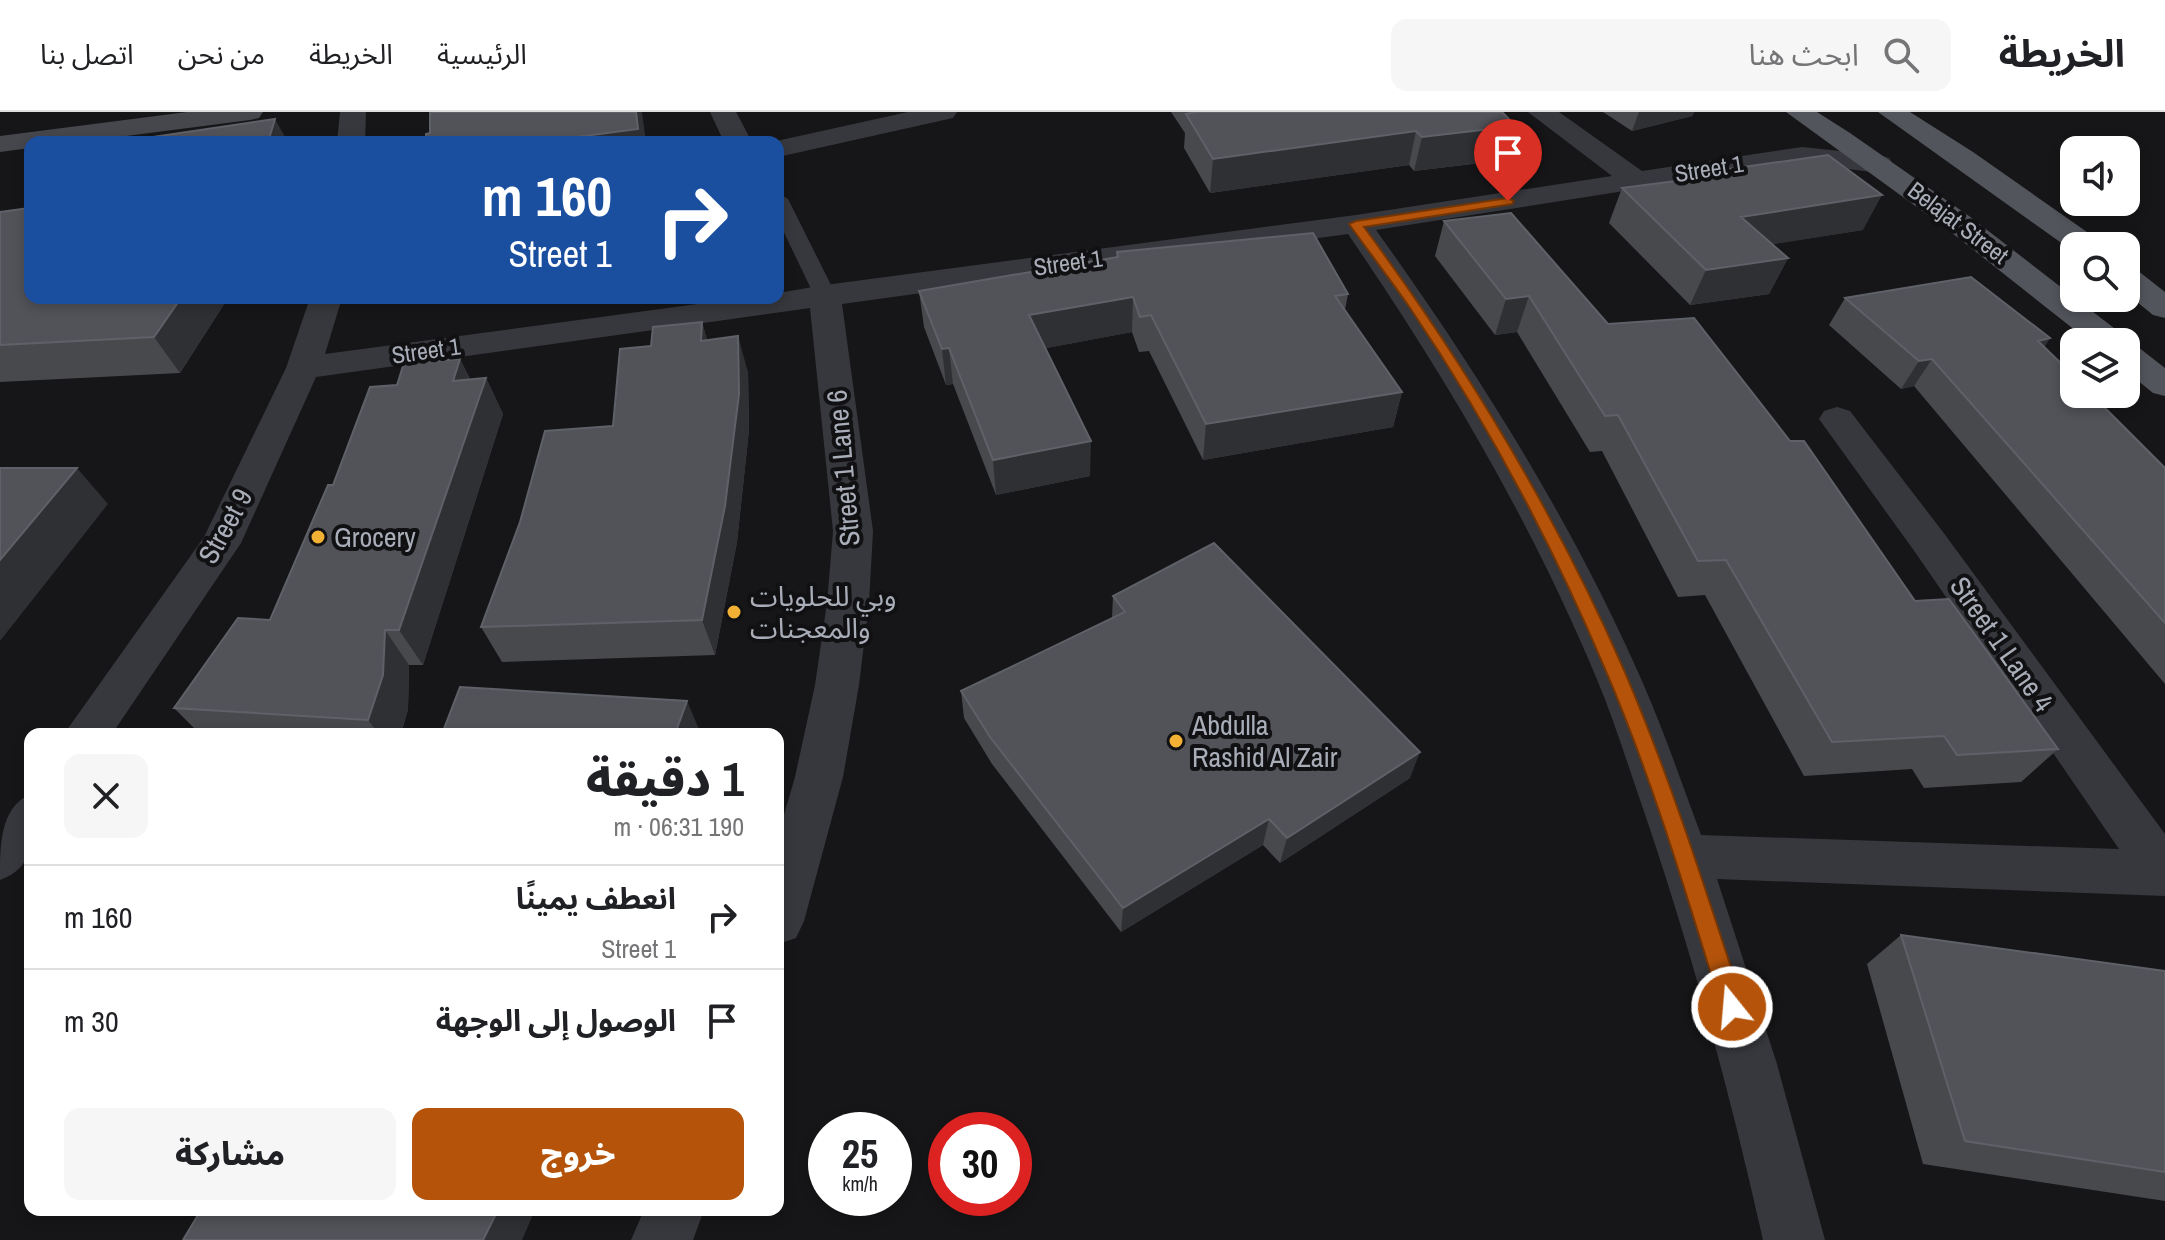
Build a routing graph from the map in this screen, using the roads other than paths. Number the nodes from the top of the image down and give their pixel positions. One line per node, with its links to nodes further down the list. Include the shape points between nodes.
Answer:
1 (134, 112): 9 (main road)
2 (250, 112): 10 (main road)
3 (353, 112): 11 (street)
4 (723, 112): 12 (street)
5 (944, 112): 15 (street)
6 (1541, 112): 17 (street)
7 (1799, 112): 16 (main road, Belajat Street)
8 (1891, 112): 20 (main road, Belajat Street)
9 (0, 130)
10 (62, 136)
11 (351, 136)
12 (735, 136)
13 (24, 141): 14 (main road)
14 (0, 144)
15 (784, 148)
16 (1879, 164): 17 (street, Street 1, via 1802,155); 25 (main road, Belajat Street)
17 (1636, 180): 19 (street, Street 1)
18 (784, 211): 21 (lane)
19 (1356, 224): 21 (street, Street 1); 32 (street, via 1478,404 1544,524 1615,670)
20 (2066, 232)
21 (825, 295): 22 (street, Street 1); 35 (street, Street 1 Lane 6, via 853,531 837,685 819,777)
22 (784, 301)
23 (324, 304): 27 (street, Street 9)
24 (761, 304): 27 (street, Street 1)
25 (2093, 328)
26 (2140, 365): 28 (main road)
27 (303, 368): 30 (street, Street 9, via 221,543)
28 (2165, 385)
29 (1837, 419): 34 (street, Street 1 Lane 4)
30 (91, 728)
31 (24, 824): 33 (street)
32 (1685, 856): 34 (street, Street 1 Lane 4); 38 (street, via 1749,1061)
33 (0, 858)
34 (2164, 873)
35 (784, 900)
36 (672, 1216): 37 (street)
37 (662, 1240)
38 (1794, 1240)

